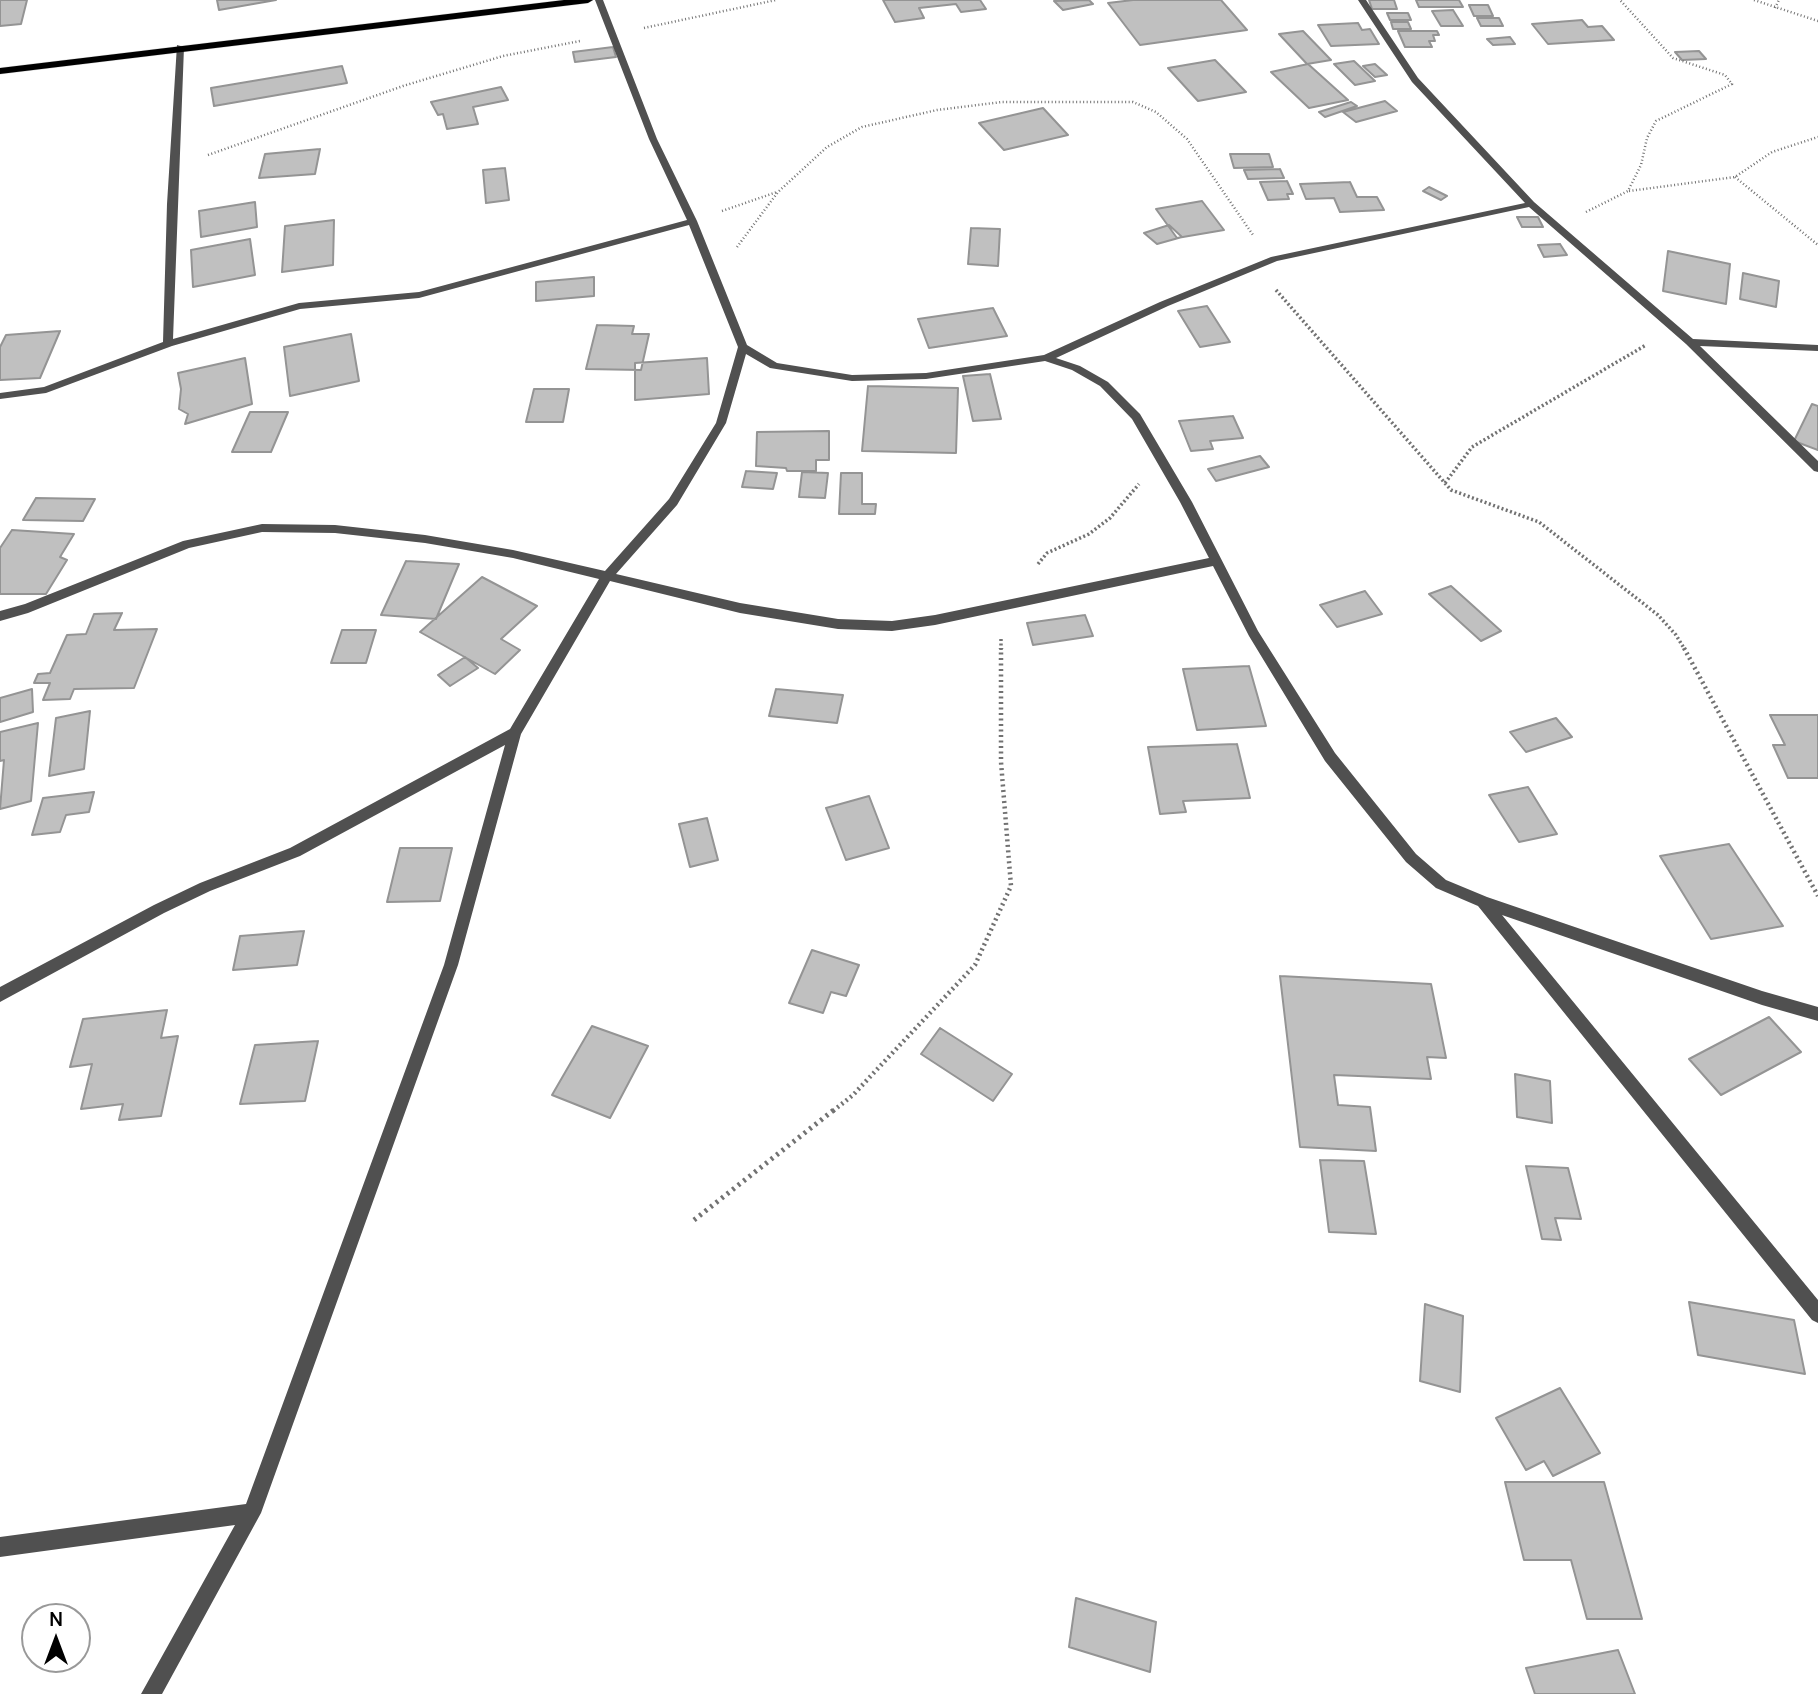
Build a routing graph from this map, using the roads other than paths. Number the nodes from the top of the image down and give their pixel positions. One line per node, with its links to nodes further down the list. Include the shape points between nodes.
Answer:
1 (588, 0): 4 (main road)
2 (599, 0): 7 (street, via 653,139)
3 (1362, 0): 6 (street, via 1415,80)
4 (180, 47): 5 (main road); 9 (street)
5 (0, 71)
6 (1531, 204): 8 (street); 12 (street, via 1274,259)
7 (692, 221): 9 (street, via 419,295 299,306); 10 (street)
8 (1690, 342): 11 (street); 14 (street)
9 (168, 344): 13 (street, via 46,390)
10 (743, 347): 12 (street, via 774,366 852,378 926,376); 16 (street, via 721,424 673,502)
11 (1818, 348)
12 (1046, 358): 15 (street, via 1104,384 1136,417)
13 (0, 396)
14 (1818, 468)
15 (1216, 561): 16 (street, via 892,626 838,624 740,608); 19 (street, via 1253,633 1330,757 1411,858 1441,884)
16 (606, 578): 17 (street, via 513,554 425,539 335,529 262,528 187,544); 18 (street)
17 (0, 616)
18 (515, 733): 20 (street, via 295,852 205,887); 23 (street, via 450,965)
19 (1483, 902): 21 (street); 22 (street)
20 (0, 995)
21 (1818, 1014)
22 (1818, 1314)
23 (253, 1513): 24 (street); 25 (street)
24 (0, 1547)
25 (151, 1694)

